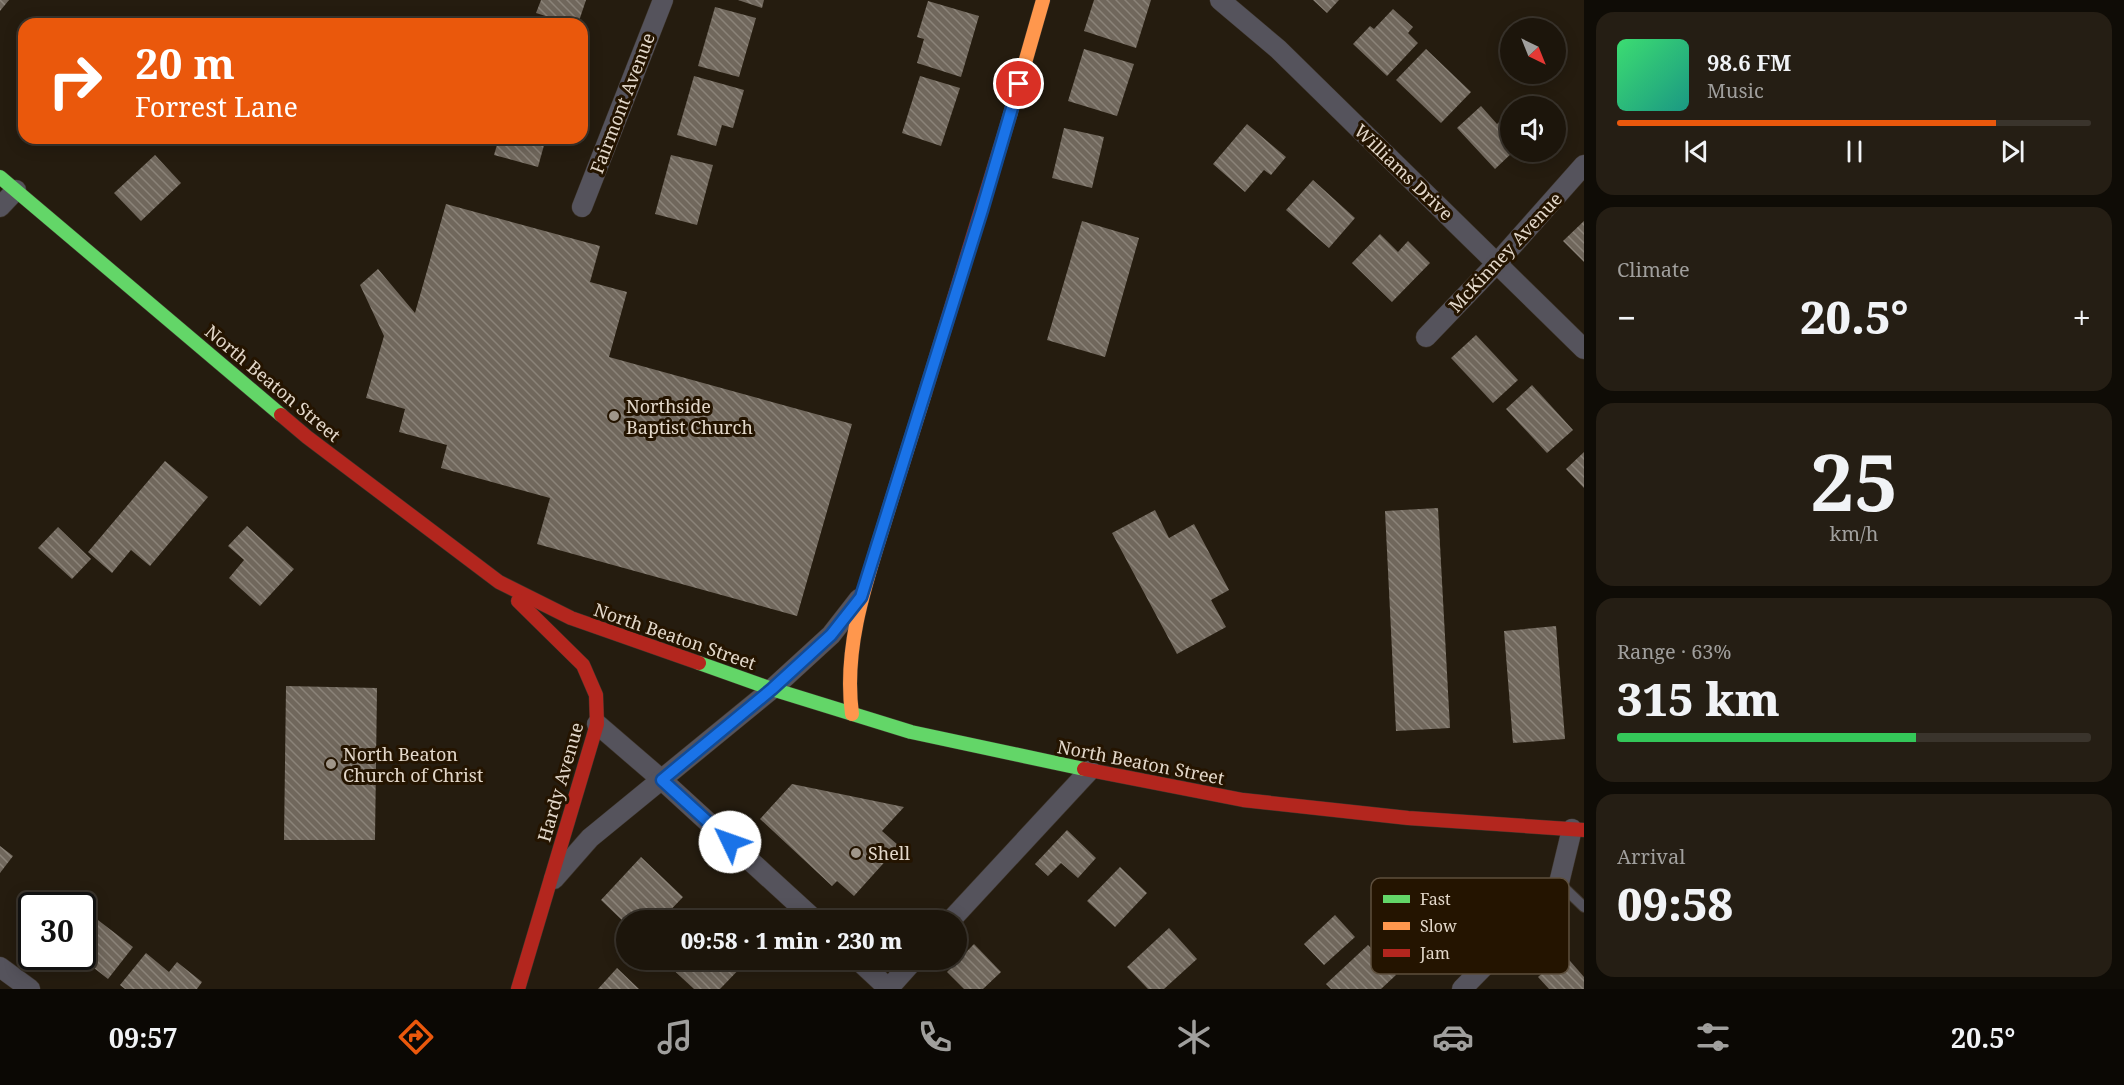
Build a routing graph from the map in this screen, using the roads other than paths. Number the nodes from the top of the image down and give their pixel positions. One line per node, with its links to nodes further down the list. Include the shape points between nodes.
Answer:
1 (663, 0): 8 (street, Fairmont Avenue)
2 (1043, 0): 13 (main road)
3 (1220, 0): 9 (street, Williams Drive, via 1278,49)
4 (1584, 165): 9 (street, McKinney Avenue)
5 (0, 177): 6 (main road, North Beaton Street)
6 (16, 190): 7 (street); 12 (main road, North Beaton Street, via 307,437)
7 (0, 207)
8 (582, 207)
9 (1497, 263): 10 (street, McKinney Avenue); 11 (street, Williams Drive)
10 (1426, 337)
11 (1584, 349)
12 (499, 582): 14 (main road, North Beaton Street, via 571,618); 16 (main road, Hardy Avenue, via 583,665 596,695)
13 (861, 597): 14 (street, via 831,635); 15 (main road, via 850,671)
14 (772, 689): 15 (main road, North Beaton Street); 18 (street)
15 (852, 714): 17 (main road, North Beaton Street, via 911,732)
16 (597, 724): 18 (street); 21 (main road, Hardy Avenue)
17 (1090, 770): 19 (main road, North Beaton Street, via 1243,800 1408,818); 25 (street)
18 (662, 780): 21 (street, via 590,838); 24 (street)
19 (1578, 830): 20 (street)
20 (1561, 878)
21 (549, 885): 31 (main road, Hardy Avenue)
22 (1569, 893): 23 (lane)
23 (1584, 907)
24 (804, 910)
25 (960, 910)
26 (0, 967): 30 (street)
27 (868, 970): 32 (street)
28 (905, 970): 32 (street)
29 (1477, 974): 33 (street)
30 (30, 989)
31 (518, 989)
32 (888, 989)
33 (1462, 989)

